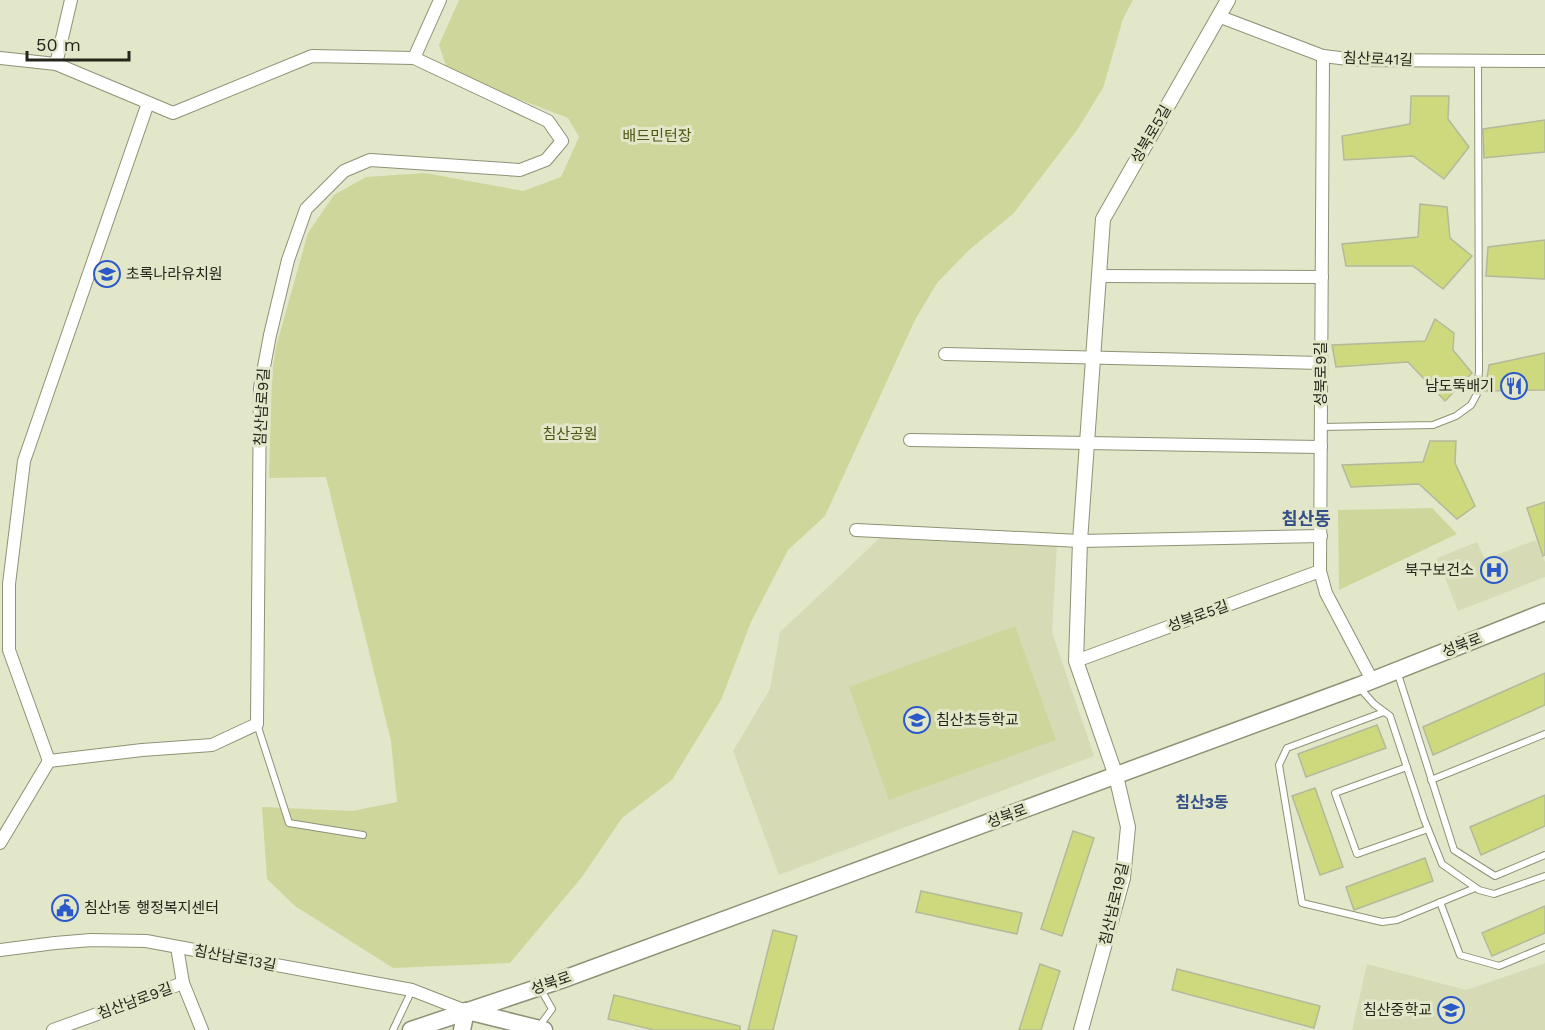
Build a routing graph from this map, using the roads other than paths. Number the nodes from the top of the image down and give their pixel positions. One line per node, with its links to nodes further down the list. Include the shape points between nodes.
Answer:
1 (71, 0): 10 (street)
2 (440, 0): 7 (street)
3 (1228, 0): 4 (street, 성북로5길)
4 (1218, 16): 5 (street, 침산로41길); 12 (street, 성북로5길, via 1103,219)
5 (1323, 56): 9 (street, 침산로41길); 13 (street, 성북로9길)
6 (0, 58): 10 (street)
7 (414, 58): 11 (street, via 312,56 173,113); 30 (street, 침산남로9길, via 548,121 562,141 546,160 520,170 369,160 344,171 306,209 288,260 260,388)
8 (1545, 61): 9 (street, 침산로41길)
9 (1478, 62): 17 (lane, via 1477,394 1471,405 1456,416 1433,425)
10 (56, 64): 11 (street)
11 (148, 103): 32 (street, via 24,461 9,584 9,650)
12 (1099, 276): 13 (street); 15 (street, 성북로5길)
13 (1322, 277): 16 (street, 성북로9길)
14 (945, 354): 15 (street)
15 (1093, 357): 16 (street); 19 (street, 성북로5길)
16 (1321, 363): 17 (street, 성북로9길)
17 (1321, 427): 20 (street, 성북로9길)
18 (910, 440): 19 (street)
19 (1087, 443): 20 (street); 23 (street, 성북로5길)
20 (1321, 447): 22 (street, 성북로9길)
21 (856, 530): 23 (street)
22 (1321, 536): 23 (street); 24 (street, 성북로9길)
23 (1080, 541): 26 (street, 성북로5길)
24 (1320, 571): 26 (street, 성북로5길); 28 (street, 성북로9길)
25 (1545, 612): 27 (main road, 성북로)
26 (1076, 661): 34 (street, 성북로5길)
27 (1396, 671): 28 (main road, 성북로); 35 (lane)
28 (1365, 683): 29 (lane, via 1374,704); 34 (main road, 성북로)
29 (1384, 712): 33 (lane, via 1390,716); 42 (lane, via 1287,748 1279,765 1302,903 1382,922)
30 (257, 724): 32 (street, via 212,745); 37 (lane, via 288,823)
31 (1545, 734): 35 (lane)
32 (49, 761): 38 (street)
33 (1407, 767): 36 (lane); 36 (lane, via 1335,794 1357,854)
34 (1116, 776): 47 (main road, 성북로); 56 (street, 침산남로19길, via 1128,827 1123,878)
35 (1431, 780): 39 (lane, via 1454,850 1495,876)
36 (1428, 829): 41 (lane, via 1442,864)
37 (363, 835)
38 (0, 843)
39 (1545, 855)
40 (1545, 876): 41 (lane, via 1494,894)
41 (1475, 888): 42 (lane)
42 (1440, 902): 44 (lane, via 1460,955 1499,966)
43 (177, 947): 45 (street, 침산남로13길, via 146,941 91,940); 46 (street); 48 (street, 침산남로13길)
44 (1545, 947)
45 (0, 950)
46 (183, 983): 50 (street, 침산남로9길); 51 (street)
47 (539, 987): 49 (main road, 성북로); 55 (lane, via 552,1009)
48 (412, 990): 49 (street, 침산남로13길); 52 (lane)
49 (466, 1011): 53 (main road, 성북로); 54 (main road); 55 (main road)
50 (53, 1030)
51 (202, 1030)
52 (393, 1030)
53 (411, 1030)
54 (462, 1030)
55 (539, 1030)
56 (1081, 1030)

